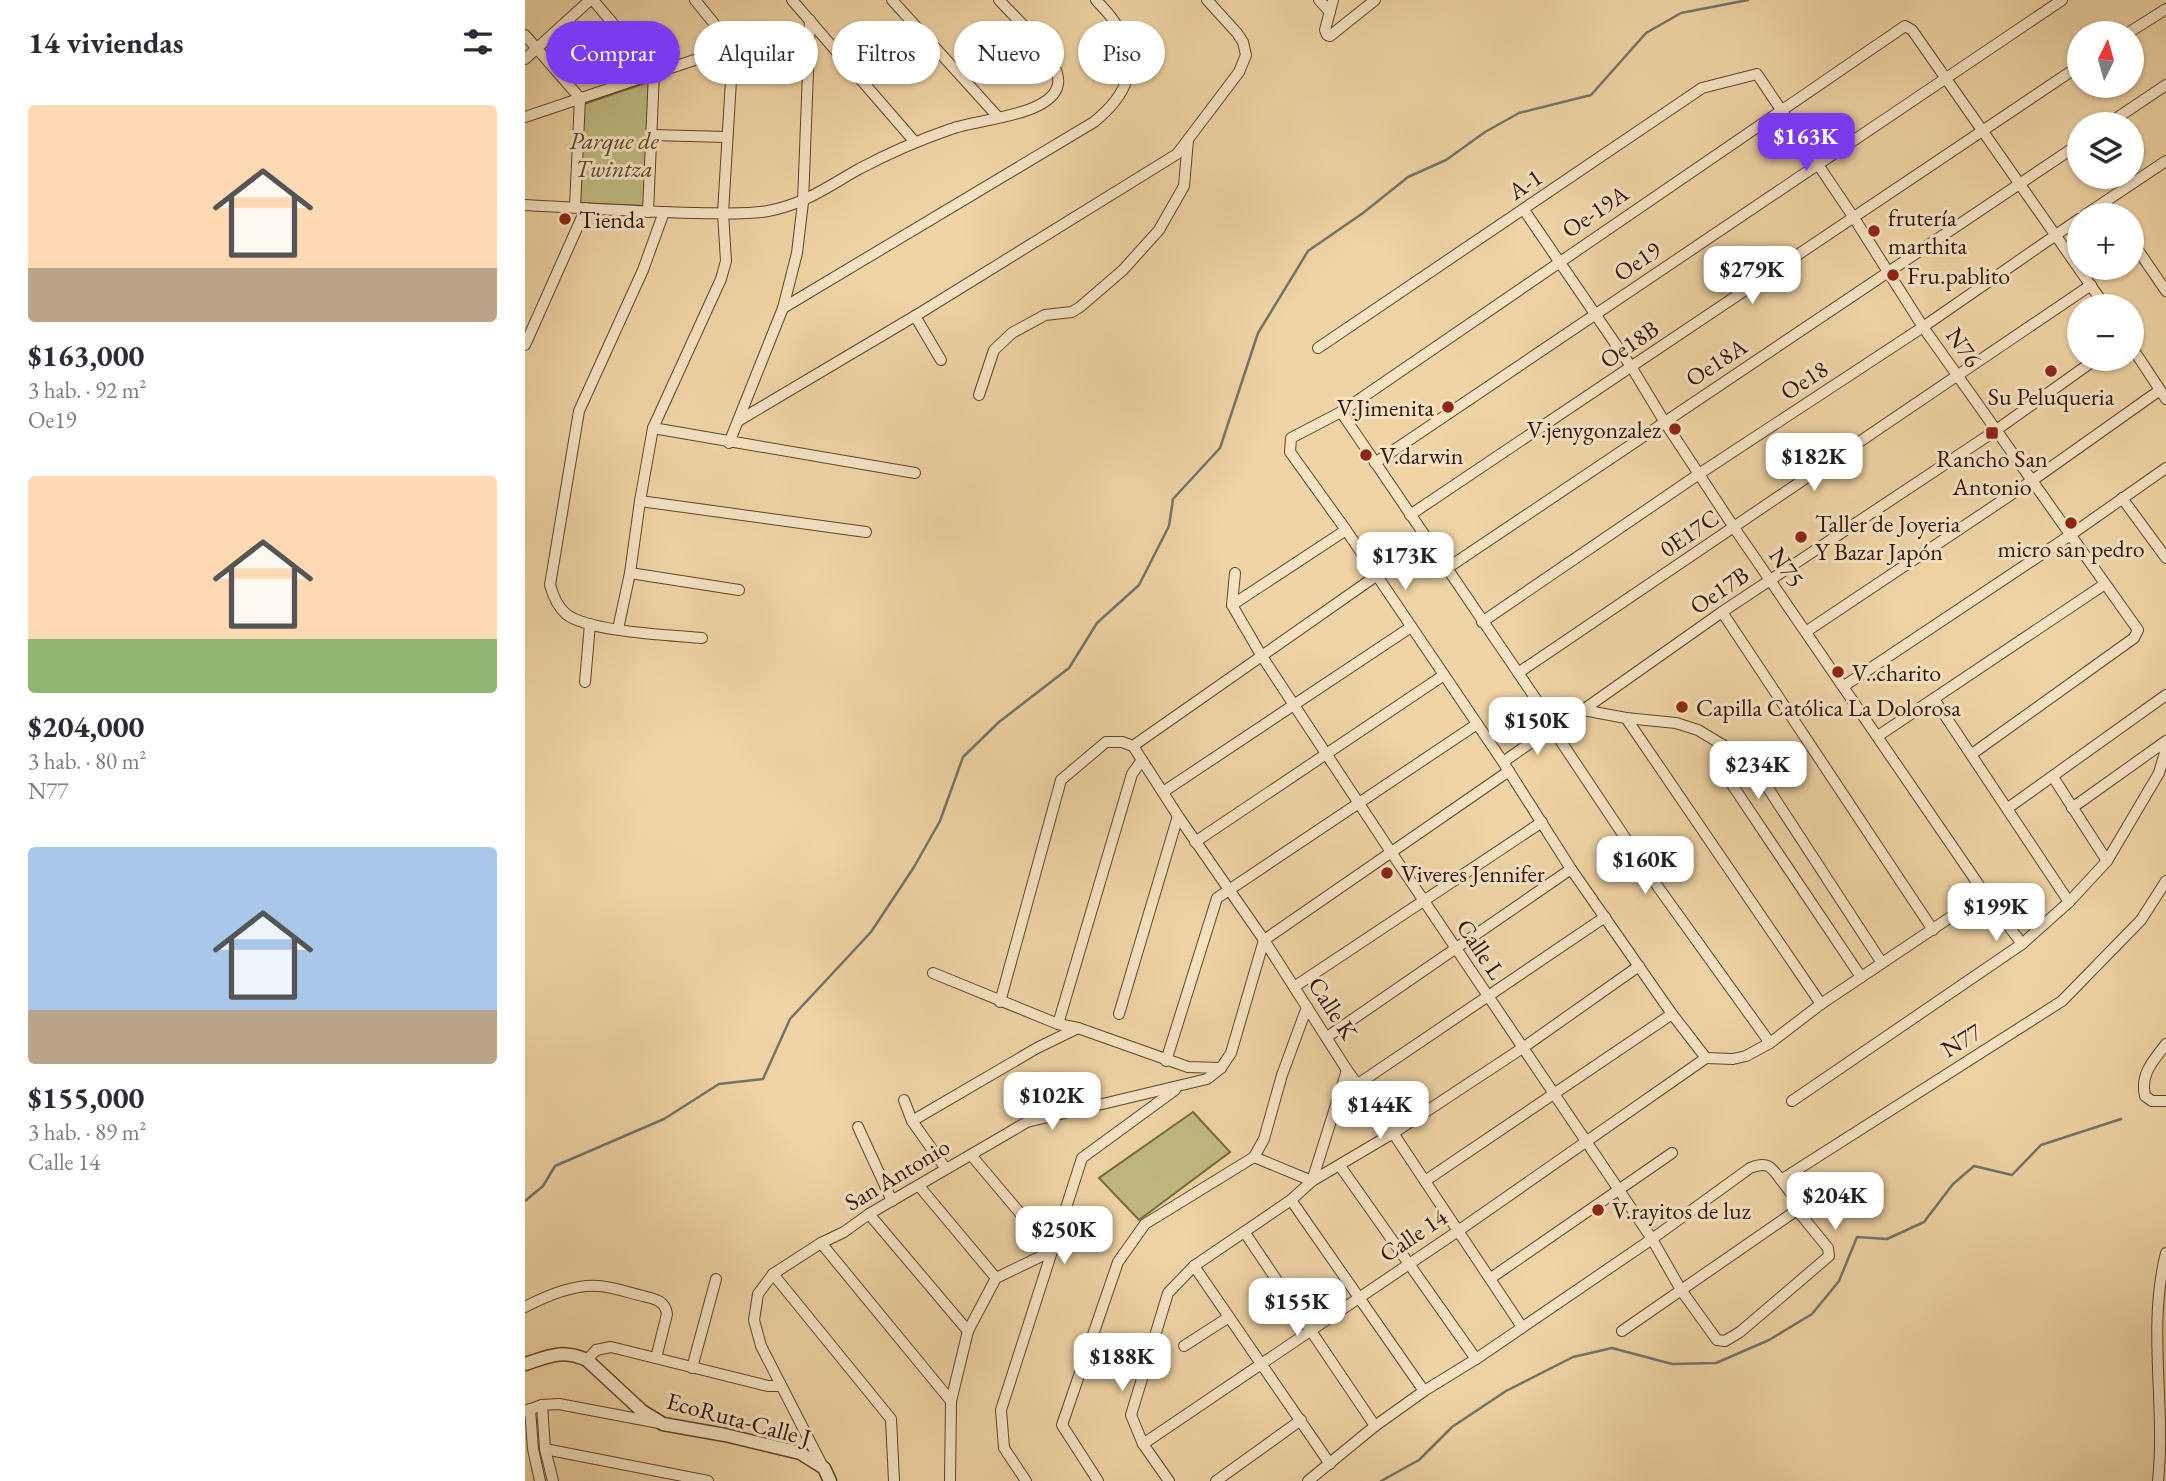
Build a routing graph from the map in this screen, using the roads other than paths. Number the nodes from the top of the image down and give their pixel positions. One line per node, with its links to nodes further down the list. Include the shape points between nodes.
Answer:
1 (592, 0): 15 (street); 19 (street)
2 (695, 0): 16 (street)
3 (792, 0): 14 (street)
4 (892, 0): 32 (street)
5 (1096, 0): 61 (street, via 1117,25 1130,69 1121,96 1108,110)
6 (1207, 0): 36 (street, via 1237,33 1246,55)
7 (1319, 0): 13 (street)
8 (1333, 0): 13 (street)
9 (1375, 0): 13 (street, via 1330,36 1325,30)
10 (2062, 0): 22 (street, Oe19)
11 (1001, 1): 32 (street, via 1047,54 1059,83 1052,98 1037,108)
12 (2166, 9): 17 (street)
13 (1330, 12)
14 (810, 20): 37 (street); 43 (street)
15 (610, 21)
16 (712, 21)
17 (2144, 23)
18 (525, 35): 19 (street)
19 (536, 48): 20 (street); 28 (street)
20 (525, 59)
21 (2067, 74): 33 (street, Oe18B)
22 (1947, 77): 29 (street, Oe-19A, via 1907,26); 33 (street); 39 (street, Oe19)
23 (1761, 79): 29 (street, N76); 48 (street, A-1, via 1754,73 1702,88)
24 (619, 84): 28 (street)
25 (653, 84): 34 (street)
26 (731, 84): 35 (street)
27 (2166, 85): 30 (street)
28 (579, 98): 31 (street); 46 (street)
29 (1782, 111): 39 (street, N76); 56 (street, Oe-19A)
30 (2126, 112)
31 (525, 117)
32 (998, 117): 37 (street)
33 (1981, 130): 42 (street); 52 (street, Oe18B)
34 (651, 135): 35 (street); 49 (street)
35 (727, 136): 51 (street)
36 (1188, 140): 63 (street, via 1177,155); 73 (street, via 1184,186 1159,230 1123,270 1080,307 1045,315 1012,333 994,350)
37 (914, 141): 43 (street)
38 (2067, 152): 42 (street, Oe18A)
39 (1818, 164): 52 (street, N76); 62 (street, Oe19)
40 (2162, 164): 41 (street); 44 (street)
41 (2166, 177)
42 (2020, 184): 54 (street); 57 (street, Oe18A)
43 (803, 202): 51 (street, via 766,211); 61 (street, via 797,253)
44 (2105, 202)
45 (525, 205): 46 (street)
46 (575, 207): 47 (street)
47 (586, 208): 49 (street); 65 (street)
48 (1524, 210): 56 (street, N75); 66 (street, A-1)
49 (648, 212): 50 (street)
50 (664, 212): 51 (street); 104 (street, via 579,411 563,498 550,585 563,612)
51 (723, 213): 78 (street, via 726,261 721,279)
52 (1854, 218): 57 (street, N76); 69 (street, Oe18B)
53 (2067, 227): 54 (street, Oe18)
54 (2056, 234): 58 (street); 64 (street, Oe18)
55 (2144, 259): 59 (street)
56 (1560, 260): 62 (street, N75); 75 (street, Oe-19A)
57 (1889, 273): 64 (street, N76); 77 (street, Oe18A)
58 (2091, 285): 60 (street); 71 (street, 0E17C)
59 (2166, 291)
60 (2097, 294)
61 (783, 308): 76 (street)
62 (1595, 315): 69 (street, N75); 81 (street, Oe19)
63 (915, 316): 67 (street); 76 (street)
64 (1923, 327): 71 (street, N76); 84 (street, Oe18)
65 (525, 345)
66 (1318, 348)
67 (941, 360)
68 (2144, 366): 72 (street)
69 (1632, 368): 77 (street, N75); 88 (street, Oe18B)
70 (2079, 371): 79 (street, Oe17B)
71 (1959, 377): 79 (street, N76); 89 (street, 0E17C)
72 (2159, 390): 74 (street); 85 (street)
73 (979, 395)
74 (2166, 399)
75 (1341, 412): 81 (street); 90 (street, Oe-19A, via 1291,438 1290,452)
76 (738, 421): 80 (street)
77 (1664, 421): 84 (street, N75); 94 (street, Oe18A)
78 (653, 428): 80 (street); 87 (street)
79 (1997, 430): 85 (street, N76); 98 (street, Oe17B)
80 (729, 443): 83 (street)
81 (1375, 463): 88 (street)
82 (2166, 468): 86 (street)
83 (915, 473)
84 (1699, 474): 89 (street, N75); 103 (street, Oe18)
85 (2032, 480): 92 (street, N76); 107 (street)
86 (2122, 498): 92 (street); 93 (street)
87 (639, 501): 91 (street); 95 (street)
88 (1410, 515): 94 (street)
89 (1735, 528): 98 (street, N75); 110 (street, 0E17C)
90 (1346, 530): 97 (street); 101 (street)
91 (866, 532)
92 (2069, 536): 99 (street, N76); 113 (street)
93 (2166, 558)
94 (1446, 569): 103 (street)
95 (630, 573): 100 (street); 106 (street)
96 (1234, 573): 101 (street)
97 (1376, 576): 105 (street); 109 (street)
98 (1771, 581): 102 (street, Oe17B); 107 (street, N75)
99 (2105, 584): 115 (street); 126 (street, N76, via 2138,630 2137,635)
100 (739, 590)
101 (1232, 605): 109 (street, Calle L)
102 (1722, 612): 117 (street, Oe17B); 148 (street)
103 (1482, 622): 110 (street)
104 (590, 624): 106 (street); 112 (street)
105 (1411, 627): 111 (street); 116 (street)
106 (618, 629): 108 (street)
107 (1807, 631): 113 (street, N75)
108 (702, 638)
109 (1261, 655): 116 (street, Calle L); 123 (street)
110 (1518, 673): 120 (street)
111 (1444, 675): 119 (street); 125 (street)
112 (585, 682)
113 (1844, 686): 121 (street, N75)
114 (2166, 695): 130 (street)
115 (1934, 699): 121 (street); 126 (street)
116 (1295, 706): 125 (street, Calle L); 132 (street)
117 (1583, 710): 118 (street); 120 (street, Oe17B)
118 (1626, 718): 152 (street, via 1698,730 1751,762); 159 (street)
119 (1477, 723): 128 (street); 133 (street)
120 (1552, 728): 128 (street, Oe17B); 166 (street)
121 (1878, 736): 144 (street, N75)
122 (2166, 741): 135 (street)
123 (1133, 746): 127 (street, Calle K); 158 (street, via 1105,742 1061,780)
124 (2166, 749): 129 (street)
125 (1325, 753): 133 (street, Calle L); 138 (street)
126 (1972, 754): 134 (street)
127 (1142, 760): 132 (street, Calle K); 163 (street, via 1132,774)
128 (1506, 767): 137 (street); 139 (street, Oe17B)
129 (2163, 774): 140 (street)
130 (2053, 777): 134 (street); 135 (street)
131 (1731, 783): 155 (street)
132 (1163, 792): 136 (street, Calle K)
133 (1360, 802): 139 (street, Calle L); 143 (street)
134 (2008, 808): 146 (street)
135 (2072, 808): 140 (street)
136 (1178, 816): 138 (street, Calle K); 161 (street)
137 (1542, 822): 141 (street); 145 (street)
138 (1195, 842): 143 (street, Calle K)
139 (1391, 852): 145 (street, Calle L); 149 (street, Oe17B)
140 (2107, 861): 146 (street)
141 (1571, 869): 147 (street); 151 (street)
142 (2166, 881): 189 (street, N77, via 2141,920 2062,1001)
143 (1229, 890): 149 (street, Calle K); 170 (street, via 1217,898)
144 (1985, 894): 148 (street); 150 (street, N75)
145 (1423, 900): 151 (street, Calle L); 156 (street)
146 (2069, 902): 150 (street)
147 (1605, 917): 153 (street); 157 (street)
148 (1933, 930): 152 (street)
149 (1263, 940): 156 (street, Calle K); 172 (street, via 1231,1054)
150 (2022, 944): 178 (street)
151 (1456, 950): 157 (street, Calle L); 165 (street)
152 (1882, 963): 155 (street)
153 (1639, 966): 162 (street); 168 (street)
154 (933, 973): 158 (street)
155 (1861, 977): 159 (street)
156 (1294, 987): 160 (street, Calle K)
157 (1488, 998): 168 (street, Calle L); 174 (street)
158 (1000, 1002): 163 (street)
159 (1821, 1004): 166 (street)
160 (1307, 1007): 165 (street, Calle K); 186 (street)
161 (1119, 1014)
162 (1672, 1014): 169 (street); 176 (street)
163 (1058, 1024): 164 (street)
164 (1078, 1028): 170 (street); 180 (street)
165 (1328, 1038): 173 (street, Calle K)
166 (1770, 1043): 169 (street, via 1733,1059)
167 (2166, 1044): 179 (street, via 2148,1068 2143,1085 2145,1096 2152,1101)
168 (1524, 1047): 176 (street, Calle L); 182 (street)
169 (1706, 1058): 183 (street, Calle 14)
170 (1166, 1061): 171 (street)
171 (1188, 1067): 172 (street); 175 (street)
172 (1220, 1068): 175 (street, San Antonio, via 1207,1079)
173 (1347, 1070): 174 (street, Calle K); 190 (street)
174 (1358, 1084): 182 (street, Calle K)
175 (1185, 1085): 185 (street, San Antonio, via 1027,1122); 202 (street, via 1082,1158)
176 (1553, 1093): 183 (street, Calle L); 191 (street)
177 (904, 1100): 180 (street)
178 (1792, 1101)
179 (2166, 1101)
180 (912, 1121): 188 (street)
181 (858, 1127): 195 (street)
182 (1393, 1133): 187 (street); 191 (street, Calle K)
183 (1585, 1142): 193 (street, Calle L); 198 (street, Calle 14)
184 (1672, 1153): 193 (street)
185 (971, 1155): 188 (street, San Antonio); 202 (street)
186 (1254, 1157): 190 (street); 244 (street, via 1145,1224 1118,1262 1062,1425)
187 (1340, 1166): 190 (street); 204 (street)
188 (946, 1169): 192 (street, San Antonio)
189 (1781, 1180): 196 (street, via 1797,1201); 200 (street, via 1768,1164 1750,1168)
190 (1312, 1181): 194 (street)
191 (1425, 1181): 198 (street, Calle K)
192 (919, 1186): 195 (street, San Antonio); 207 (street)
193 (1619, 1191): 200 (street, Calle L); 208 (street)
194 (1291, 1200): 199 (street); 211 (street)
195 (892, 1201): 197 (street, San Antonio)
196 (1797, 1210): 210 (street); 210 (street, Calle L, via 1828,1248 1829,1256 1740,1332 1725,1341 1717,1340)
197 (869, 1214): 201 (street, San Antonio); 215 (street)
198 (1458, 1231): 204 (street, Calle 14); 208 (street, Calle K)
199 (1245, 1233): 205 (street); 216 (street)
200 (1652, 1239): 210 (street, Calle L); 214 (street)
201 (821, 1243): 206 (street, San Antonio); 227 (street)
202 (1052, 1251): 207 (street); 243 (street, via 1001,1410 1004,1448)
203 (2166, 1253): 248 (street, via 2157,1304)
204 (1409, 1263): 211 (street, Calle 14); 220 (street)
205 (1194, 1266): 213 (street); 233 (street, via 1168,1293 1131,1415)
206 (773, 1274): 225 (street, San Antonio, via 758,1294 754,1320); 242 (street, via 891,1419)
207 (996, 1278): 215 (street)
208 (1491, 1278): 214 (street, Calle K)
209 (716, 1279): 224 (street)
210 (1681, 1290): 217 (street)
211 (1359, 1296): 216 (street, Calle 14); 226 (street)
212 (525, 1307): 219 (street, via 594,1286 660,1301 667,1314)
213 (1229, 1317): 218 (street); 222 (street)
214 (1522, 1327): 220 (street)
215 (968, 1331): 227 (street)
216 (1311, 1331): 222 (street, Calle 14); 232 (street)
217 (1622, 1331)
218 (1184, 1346)
219 (656, 1358): 221 (street, via 607,1347); 224 (street)
220 (1476, 1359): 226 (street)
221 (587, 1360): 223 (street, via 561,1353); 231 (street, EcoRuta-Calle J)
222 (1261, 1363): 230 (street); 233 (street, Calle 14)
223 (525, 1364)
224 (692, 1368): 225 (street)
225 (781, 1386): 236 (street)
226 (1424, 1391): 232 (street)
227 (951, 1401): 237 (street)
228 (542, 1405): 229 (street); 231 (street, via 559,1404); 234 (street)
229 (528, 1410): 238 (street)
230 (1301, 1420): 235 (street); 246 (street)
231 (663, 1424): 236 (street, EcoRuta-Calle J, via 788,1449)
232 (1375, 1426): 235 (street)
233 (1143, 1444): 245 (street)
234 (545, 1449): 239 (street); 240 (street)
235 (1330, 1464): 247 (street)
236 (824, 1468): 241 (street, EcoRuta-Calle J)
237 (951, 1480)
238 (540, 1481)
239 (552, 1481)
240 (708, 1481)
241 (830, 1481)
242 (894, 1481)
243 (1026, 1481)
244 (1098, 1481)
245 (1169, 1481)
246 (1216, 1481)
247 (1308, 1481)
248 (2158, 1481)

